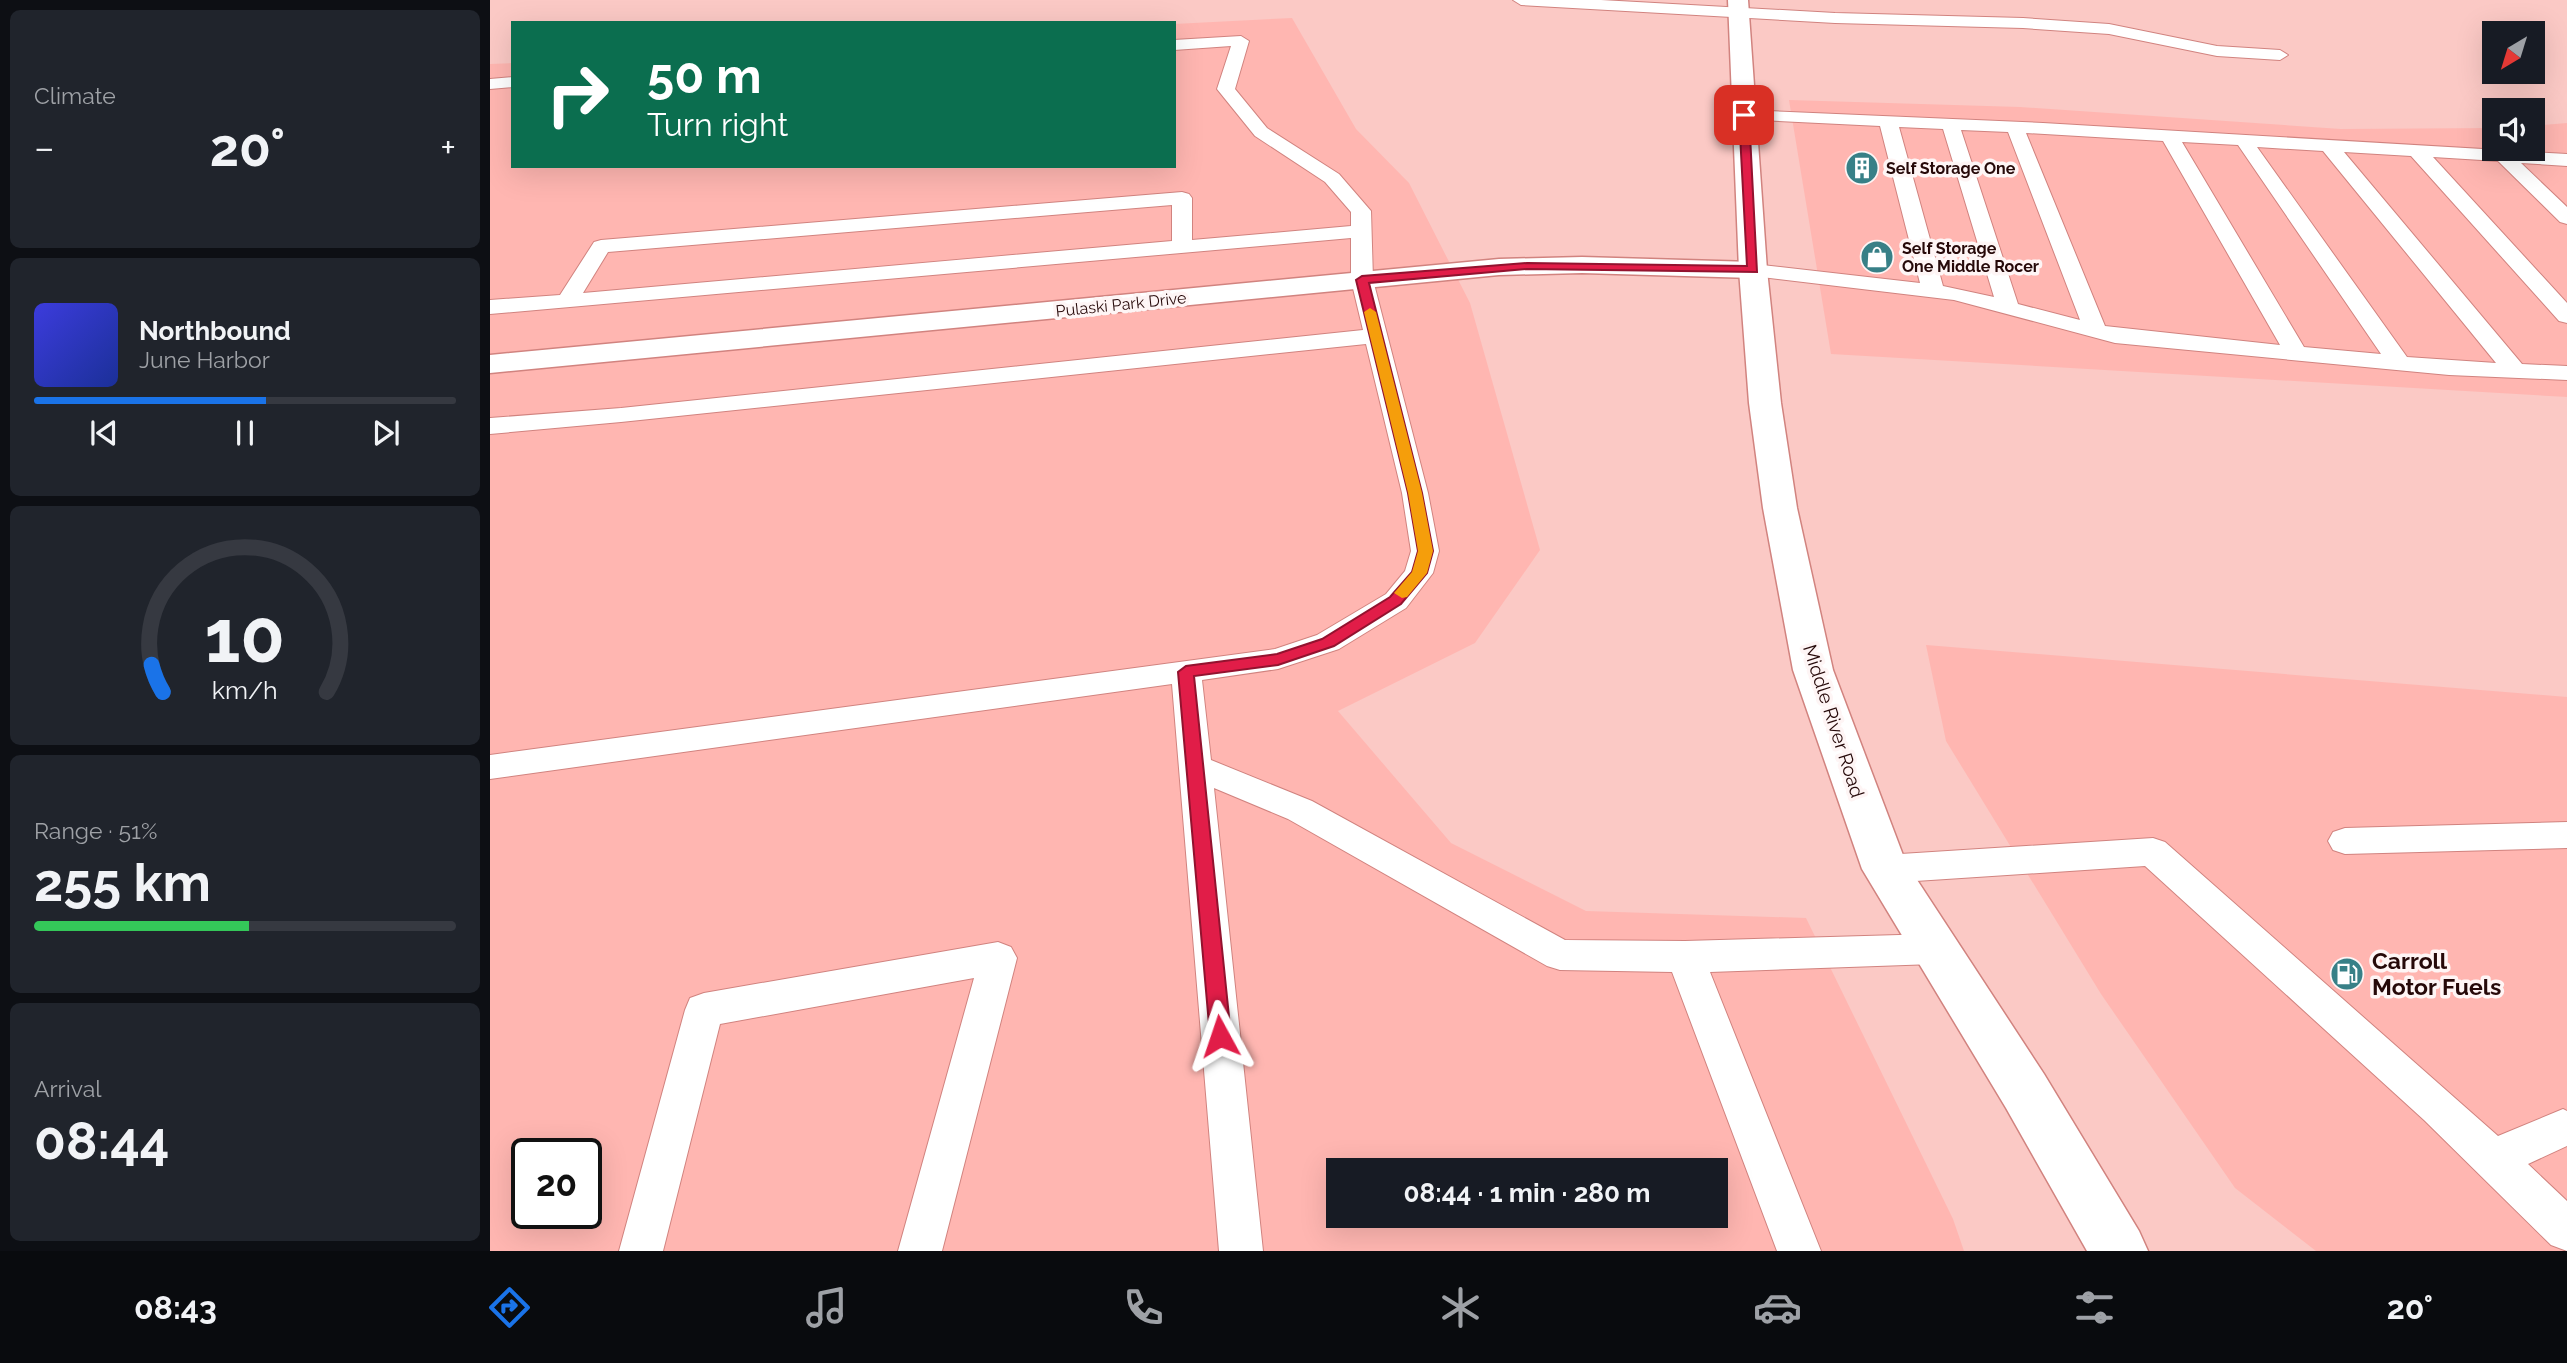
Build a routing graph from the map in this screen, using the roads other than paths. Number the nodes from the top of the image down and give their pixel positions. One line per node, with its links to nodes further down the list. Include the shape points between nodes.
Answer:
1 (1521, 0): 2 (lane)
2 (1677, 5): 3 (lane)
3 (1738, 7): 5 (lane, via 2109,30 2217,51); 8 (street, Middle River Road)
4 (1176, 45): 21 (lane, via 1241,41 1226,89 1261,132 1332,178 1361,211)
5 (2280, 55)
6 (511, 82): 7 (lane)
7 (490, 84)
8 (1744, 115): 9 (lane); 23 (street, Middle River Road)
9 (1888, 121): 10 (lane); 25 (lane)
10 (1950, 124): 11 (lane); 28 (lane)
11 (2015, 127): 12 (lane); 30 (lane)
12 (2169, 135): 13 (lane); 32 (lane)
13 (2243, 140): 14 (lane); 33 (lane)
14 (2328, 145): 15 (lane); 35 (lane)
15 (2416, 150): 16 (lane); 29 (lane)
16 (2482, 155)
17 (2545, 159): 18 (lane)
18 (2567, 160)
19 (2508, 161): 20 (lane)
20 (2567, 218)
21 (1362, 231): 22 (lane); 24 (lane)
22 (1182, 246): 26 (lane); 26 (lane, via 1182,198 601,246)
23 (1753, 270): 24 (street, Pulaski Park Drive, via 1527,266); 25 (lane); 43 (street, Middle River Road, via 1778,495 1813,670)
24 (1362, 280): 31 (lane); 34 (street, Pulaski Park Drive)
25 (1933, 290): 28 (lane)
26 (567, 301): 27 (lane)
27 (490, 307)
28 (2008, 307): 30 (lane)
29 (2567, 316)
30 (2095, 330): 32 (lane)
31 (1376, 336): 37 (lane); 38 (lane, via 1415,493 1425,551 1419,573 1396,601 1328,642 1278,659)
32 (2296, 353): 33 (lane)
33 (2399, 363): 35 (lane)
34 (490, 364)
35 (2515, 371): 36 (lane)
36 (2567, 373)
37 (490, 426)
38 (1186, 672): 39 (lane); 40 (lane)
39 (490, 767)
40 (1195, 767): 45 (lane, via 1300,810 1560,955); 51 (lane)
41 (2567, 835): 42 (lane)
42 (2345, 841)
43 (1885, 869): 44 (street, Middle River Road); 47 (lane, via 2153,852)
44 (1934, 949): 45 (lane); 53 (street, Middle River Road)
45 (1685, 957): 52 (lane)
46 (2563, 1128): 47 (lane)
47 (2493, 1159): 48 (lane)
48 (2567, 1230)
49 (641, 1251): 50 (lane, via 704,1010 998,958)
50 (920, 1251)
51 (1241, 1251)
52 (1799, 1251)
53 (2119, 1251)

